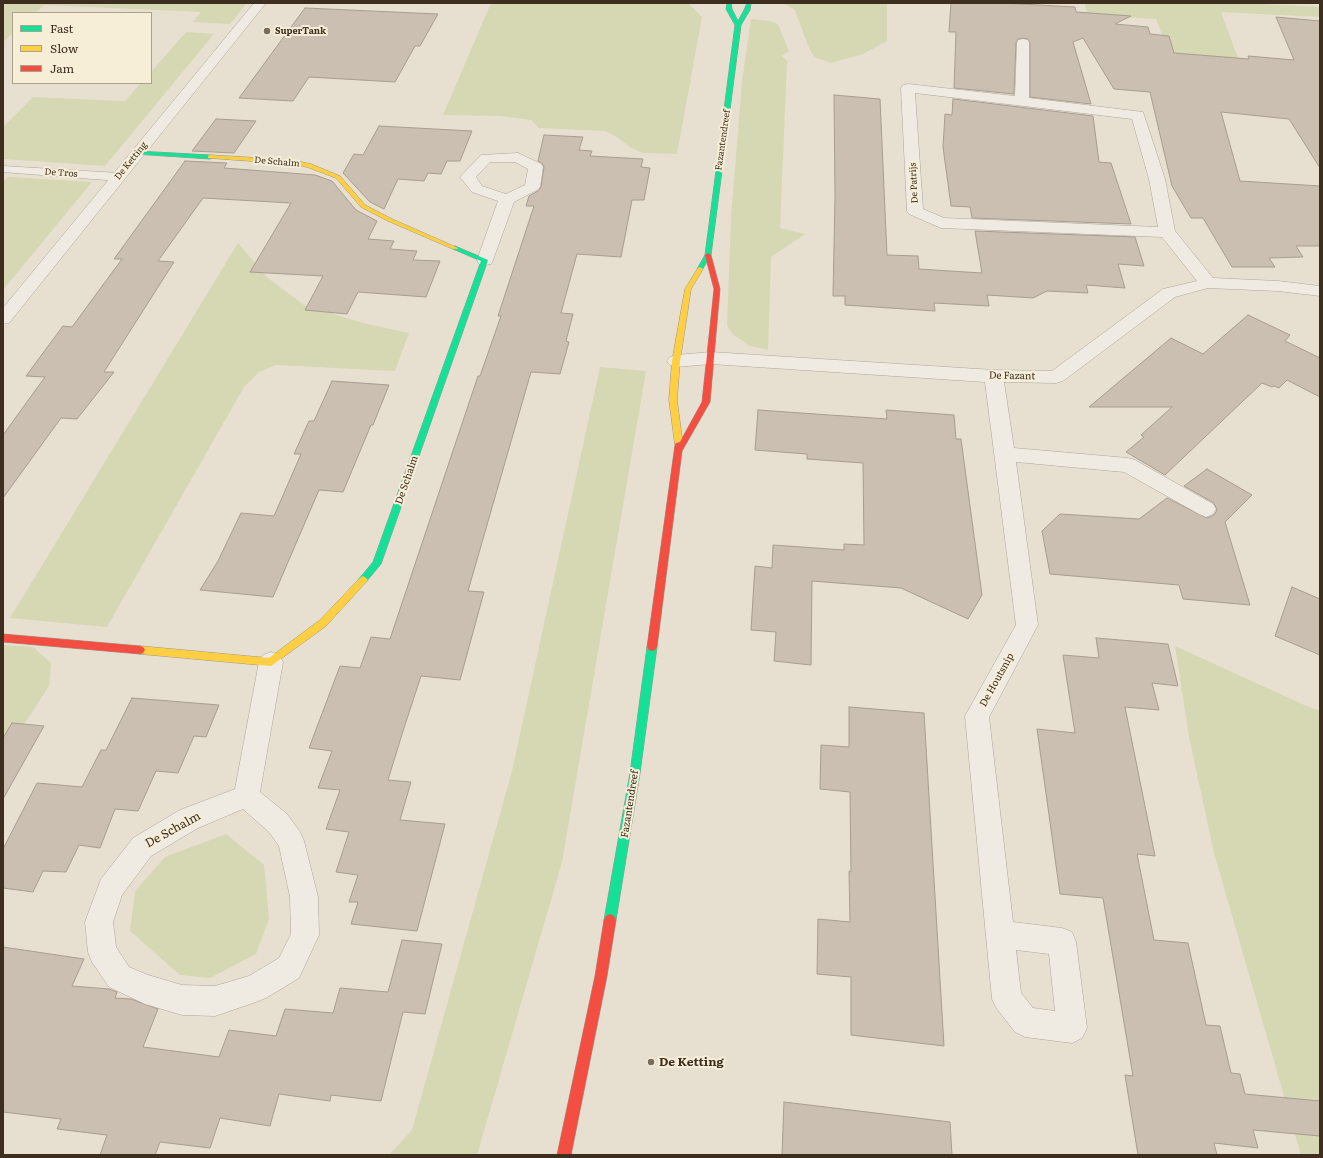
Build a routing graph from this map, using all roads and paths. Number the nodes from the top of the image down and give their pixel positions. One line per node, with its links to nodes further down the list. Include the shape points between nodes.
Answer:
1 (260, 3): 7 (street, De Ketting)
2 (729, 3): 4 (street, via 729,9)
3 (749, 3): 4 (street, Fazantendreef)
4 (738, 25): 12 (street, Fazantendreef)
5 (1023, 43): 6 (street)
6 (1022, 100): 11 (street, De Patrijs, via 1138,115 1157,178); 11 (street, De Patrijs, via 908,88 915,211 941,224)
7 (137, 153): 9 (street, De Ketting); 13 (street, De Schalm, via 309,165 338,177 363,206)
8 (3, 169): 9 (lane, De Tros)
9 (118, 177): 16 (street, De Ketting)
10 (507, 199): 13 (street, De Schalm)
11 (1167, 232): 14 (street, De Patrijs)
12 (708, 255): 17 (street, Fazantendreef, via 717,289); 18 (street, Fazantendreef, via 688,289)
13 (485, 260): 24 (street, De Schalm, via 377,564 322,623)
14 (1208, 283): 15 (street, De Fazant); 19 (street, De Fazant, via 1169,294 1056,377)
15 (1320, 291)
16 (3, 318)
17 (711, 358): 18 (street, De Fazant); 19 (street, De Fazant); 20 (street, Fazantendreef, via 706,402)
18 (676, 362): 20 (street, Fazantendreef, via 673,400)
19 (994, 376): 21 (street, De Houtsnip)
20 (680, 450): 27 (street, Fazantendreef, via 635,773 601,976)
21 (1005, 454): 22 (street, via 1128,465); 26 (street, De Houtsnip, via 1027,625 977,716)
22 (1206, 509)
23 (3, 638): 24 (street)
24 (271, 662): 25 (street)
25 (246, 796): 25 (street, De Schalm, via 278,823 291,841 304,897 304,935 289,968 256,988 215,1001 182,1000 145,990 119,977 102,952 99,922 111,888 142,847 189,819)
26 (1001, 934)
27 (564, 1155)

